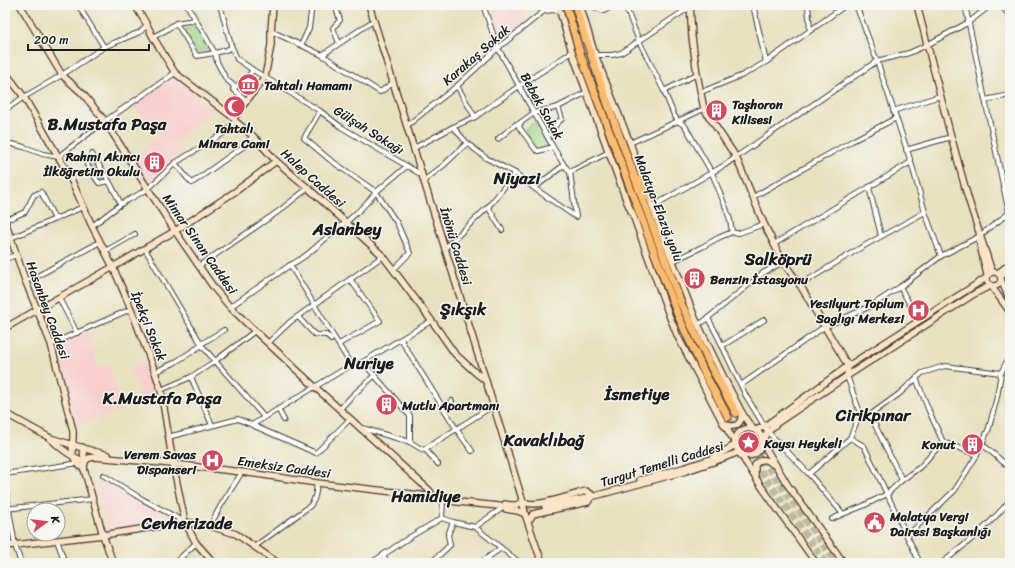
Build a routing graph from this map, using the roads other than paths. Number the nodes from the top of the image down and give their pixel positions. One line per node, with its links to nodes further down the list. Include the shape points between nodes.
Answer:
1 (20, 5): 54 (main road, Mimar Sinan Caddesi)
2 (78, 5): 42 (street)
3 (188, 5): 29 (street)
4 (220, 5): 39 (street, Gülşah Sokağı)
5 (273, 5): 35 (main road)
6 (312, 5): 40 (street, via 309,28)
7 (335, 5): 38 (street, via 340,20 333,28)
8 (369, 5): 30 (main road, İnönü Caddesi)
9 (372, 5): 81 (main road, İnönü Caddesi)
10 (484, 5): 43 (street, Bebek Sokak)
11 (566, 5): 116 (highway, via 581,54)
12 (575, 5): 101 (highway, Malatya-Elazığ yolu)
13 (580, 5): 47 (main road)
14 (614, 5): 25 (street, via 604,11)
15 (625, 5): 37 (street)
16 (753, 5): 49 (street)
17 (808, 5): 34 (street)
18 (846, 5): 34 (street)
19 (856, 5): 48 (street)
20 (917, 5): 41 (main road)
21 (965, 5): 31 (street)
22 (991, 5): 31 (street)
23 (1001, 5): 28 (street)
24 (137, 6): 33 (main road)
25 (594, 6)
26 (690, 6): 37 (street); 53 (main road)
27 (559, 8): 43 (street, Karakaş Sokak, via 544,11); 44 (main road)
28 (1010, 16)
29 (195, 20): 32 (street); 45 (street)
30 (373, 21): 38 (street); 58 (main road, İnönü Caddesi)
31 (970, 22): 41 (street); 68 (street)
32 (176, 23): 36 (street); 45 (street, via 197,56)
33 (147, 25): 36 (main road); 42 (street, via 140,32)
34 (810, 30): 49 (street)
35 (271, 32): 40 (street); 55 (main road)
36 (153, 37): 52 (main road)
37 (639, 41): 47 (street, via 621,53); 62 (street)
38 (339, 43): 46 (street)
39 (231, 45): 45 (street, via 231,48); 50 (street, Gülşah Sokağı, via 236,59)
40 (301, 45): 46 (street)
41 (926, 45): 48 (street, via 909,53); 66 (main road)
42 (104, 47): 54 (street)
43 (498, 48): 59 (street, Karakaş Sokak); 60 (street, Bebek Sokak)
44 (572, 52): 60 (street); 63 (main road)
45 (215, 53): 61 (street, via 226,79)
46 (322, 54): 58 (street, via 380,92)
47 (596, 55): 90 (main road)
48 (877, 61): 74 (street); 96 (street)
49 (766, 62): 64 (street, via 743,75)
50 (253, 70): 55 (street, Gülşah Sokağı); 61 (street)
51 (5, 72): 56 (main road, İpekçi Sokak)
52 (175, 73): 78 (main road, Halep Caddesi); 80 (street)
53 (697, 74): 62 (street); 64 (main road)
54 (62, 75): 67 (street); 80 (main road, Mimar Sinan Caddesi, via 83,94)
55 (265, 77): 69 (main road); 73 (street, Gülşah Sokağı)
56 (10, 78): 57 (street); 67 (main road, İpekçi Sokak)
57 (5, 83)
58 (393, 84): 107 (main road, İnönü Caddesi)
59 (457, 86): 76 (street); 81 (street, Karakaş Sokak)
60 (519, 86): 75 (street, Bebek Sokak); 76 (street)
61 (235, 87): 69 (street, via 233,88)
62 (664, 91): 79 (street)
63 (587, 92): 70 (street); 94 (main road)
64 (701, 92): 71 (main road)
65 (1010, 95): 68 (street)
66 (940, 96): 74 (street); 86 (main road)
67 (24, 97): 72 (street); 95 (main road, İpekçi Sokak)
68 (984, 100): 122 (street)
69 (247, 101): 78 (main road)
70 (558, 107): 75 (street); 85 (street, via 562,119)
71 (704, 109): 79 (street); 96 (main road)
72 (5, 110)
73 (320, 111): 102 (street, Gülşah Sokağı, via 341,127); 113 (street, via 304,138)
74 (893, 111): 77 (street)
75 (534, 113): 82 (street); 85 (street, Bebek Sokak)
76 (475, 117): 83 (street)
77 (896, 118): 93 (street); 115 (street)
78 (234, 120): 84 (main road, Halep Caddesi); 99 (street, via 224,133)
79 (678, 121): 90 (street); 106 (street, via 685,126)
80 (105, 122): 95 (street); 112 (main road, Mimar Sinan Caddesi)
81 (409, 124): 91 (main road, İnönü Caddesi)
82 (520, 124): 87 (street, via 516,124); 92 (street, via 536,150)
83 (453, 127): 88 (street); 91 (street)
84 (253, 136): 97 (main road, Halep Caddesi); 99 (street, via 244,146 192,183)
85 (548, 136): 92 (street, Bebek Sokak)
86 (951, 137): 93 (street); 134 (main road)
87 (498, 139)
88 (467, 143): 105 (street, via 486,158); 107 (street, via 444,164)
89 (5, 144): 95 (street)
90 (630, 144): 114 (main road)
91 (416, 147): 107 (main road, İnönü Caddesi)
92 (553, 147): 100 (street, Bebek Sokak)
93 (906, 150): 98 (street)
94 (609, 152): 103 (main road); 104 (street)
95 (59, 157): 118 (main road, İpekçi Sokak)
96 (736, 157): 106 (street); 115 (main road)
97 (276, 161): 110 (main road, Halep Caddesi); 130 (main road)
98 (911, 162): 109 (street); 121 (street)
99 (175, 163): 112 (street)
100 (564, 164): 104 (street, Bebek Sokak); 111 (street)
101 (630, 165): 114 (highway); 205 (highway, Malatya-Elazığ yolu, via 681,303 711,367)
102 (407, 166): 107 (street, Gülşah Sokağı); 113 (street)
103 (614, 166): 116 (main road, via 619,170 629,195); 213 (main road, via 675,329)
104 (570, 172): 111 (street, Bebek Sokak, via 576,217)
105 (515, 173): 111 (street); 120 (street)
106 (712, 173): 119 (street); 131 (street, via 726,208)
107 (424, 177): 138 (main road, İnönü Caddesi); 196 (main road, İnönü Caddesi)
108 (109, 181): 108 (street, via 99,183 87,165 92,154); 117 (street)
109 (869, 187): 133 (street); 137 (street)
110 (308, 188): 126 (main road, Halep Caddesi); 148 (street)
111 (534, 188)
112 (148, 189): 117 (street); 130 (main road, Mimar Sinan Caddesi)
113 (376, 192): 126 (street); 151 (street, via 397,223 410,253)
114 (650, 197): 119 (main road)
115 (753, 197): 127 (main road)
116 (635, 201): 210 (highway, via 680,319)
117 (121, 204): 128 (street)
118 (83, 205): 124 (street); 128 (main road, İpekçi Sokak)
119 (653, 206): 145 (main road)
120 (488, 207): 129 (street); 138 (street)
121 (925, 212): 133 (street); 143 (street)
122 (1009, 212): 134 (street)
123 (5, 218): 124 (street, via 26,212 34,195 41,192)
124 (55, 219): 135 (street)
125 (5, 221): 135 (main road, Hasanbey Caddesi)
126 (346, 222): 142 (main road, Halep Caddesi); 149 (street, via 300,261)
127 (764, 224): 131 (street, via 739,233); 137 (main road)
128 (92, 226): 136 (main road, İpekçi Sokak)
129 (502, 230)
130 (175, 232): 139 (main road); 148 (main road, Mimar Sinan Caddesi)
131 (732, 232): 145 (street)
132 (136, 234): 140 (street)
133 (881, 236): 157 (street)
134 (979, 236): 143 (street); 153 (main road); 154 (main road)
135 (10, 238): 141 (main road, Hasanbey Caddesi)
136 (100, 242): 140 (main road, İpekçi Sokak); 156 (street, via 32,279)
137 (774, 244): 146 (main road)
138 (446, 246): 196 (main road, İnönü Caddesi)
139 (145, 249): 150 (main road); 183 (street)
140 (104, 251): 150 (main road, İpekçi Sokak)
141 (16, 255): 144 (street); 156 (main road, Hasanbey Caddesi)
142 (382, 256): 151 (main road, Halep Caddesi); 155 (street)
143 (941, 256): 159 (street)
144 (5, 259)
145 (673, 260): 172 (main road)
146 (783, 262): 157 (main road); 168 (street, via 763,273)
147 (1010, 264): 153 (main road)
148 (199, 266): 163 (main road, Mimar Sinan Caddesi)
149 (290, 266): 162 (street); 163 (street)
150 (113, 267): 160 (main road); 164 (main road, İpekçi Sokak)
151 (393, 270): 171 (main road, Halep Caddesi)
152 (1010, 270): 153 (main road)
153 (998, 275): 154 (main road, via 988,274); 158 (main road, via 999,284); 161 (main road)
154 (986, 277): 158 (main road, via 987,283); 170 (main road)
155 (350, 279): 162 (street); 182 (street, via 380,321)
156 (24, 280): 165 (main road, Hasanbey Caddesi)
157 (800, 286): 174 (main road)
158 (991, 286): 166 (main road); 193 (main road, via 974,294)
159 (900, 287): 170 (street); 174 (street, via 871,306)
160 (59, 298): 165 (main road); 177 (street)
161 (1010, 300)
162 (315, 305): 167 (street); 182 (street)
163 (230, 307): 176 (main road, Mimar Sinan Caddesi)
164 (131, 309): 177 (street); 190 (main road, İpekçi Sokak)
165 (36, 310): 173 (main road); 181 (main road, Hasanbey Caddesi)
166 (1010, 312)
167 (298, 317): 178 (street, via 314,334 328,335); 180 (street)
168 (708, 318): 172 (street); 184 (street)
169 (764, 320): 184 (street)
170 (921, 320): 189 (main road)
171 (431, 321): 179 (street); 196 (main road, Halep Caddesi, via 455,354)
172 (698, 324): 205 (main road)
173 (5, 328)
174 (824, 328): 189 (main road); 197 (street)
175 (224, 330): 183 (street)
176 (255, 331): 180 (main road, Mimar Sinan Caddesi); 186 (street)
177 (77, 333): 181 (street)
178 (331, 340)
179 (401, 340): 187 (street); 202 (street)
180 (268, 343): 198 (main road, Mimar Sinan Caddesi)
181 (51, 344): 227 (main road, Hasanbey Caddesi, via 73,431)
182 (339, 344): 188 (street)
183 (202, 345): 186 (street); 190 (street)
184 (722, 346): 197 (street)
185 (1010, 355): 191 (street)
186 (215, 361): 194 (street); 209 (street)
187 (361, 363): 188 (street); 192 (street)
188 (351, 365): 198 (street)
189 (848, 366): 193 (main road); 216 (main road)
190 (155, 372): 199 (main road, İpekçi Sokak)
191 (1001, 373): 195 (street, via 945,366 922,373); 229 (street, via 989,428)
192 (375, 375): 204 (street); 225 (street, via 410,416)
193 (847, 376): 207 (street); 220 (main road, via 777,423)
194 (191, 377): 199 (street); 214 (street)
195 (916, 378): 208 (street); 226 (street)
196 (487, 382): 201 (main road, İnönü Caddesi); 257 (main road, İnönü Caddesi)
197 (741, 385): 216 (street)
198 (315, 387): 203 (street); 204 (main road, Mimar Sinan Caddesi)
199 (161, 390): 221 (main road, İpekçi Sokak)
200 (452, 401): 202 (street)
201 (494, 405): 218 (street); 257 (main road, İnönü Caddesi)
202 (443, 407): 218 (street)
203 (278, 409): 209 (street); 212 (street)
204 (340, 409): 211 (main road, Mimar Sinan Caddesi)
205 (738, 412): 213 (main road, via 742,417 736,426); 219 (main road)
206 (5, 413): 222 (main road)
207 (860, 413): 208 (street); 223 (street)
208 (870, 415): 249 (street)
209 (264, 417): 215 (street)
210 (728, 417)
211 (350, 419): 215 (street, via 316,453); 217 (main road, Mimar Sinan Caddesi)
212 (284, 420)
213 (723, 423): 228 (main road)
214 (212, 425): 215 (street, via 238,419); 221 (street)
215 (252, 425)
216 (765, 426): 219 (main road); 220 (street)
217 (360, 428): 225 (street); 255 (main road, Mimar Sinan Caddesi)
218 (457, 430): 231 (street); 232 (street)
219 (755, 430): 224 (main road); 228 (main road, via 742,430 736,436)
220 (768, 432): 224 (main road); 246 (street)
221 (168, 437): 239 (main road, İpekçi Sokak)
222 (50, 438): 227 (main road); 235 (main road)
223 (850, 438): 246 (street); 252 (street, via 864,446)
224 (762, 441): 233 (main road, via 760,449 753,455 746,456); 241 (main road)
225 (410, 442): 231 (street)
226 (943, 442): 234 (street); 249 (street, via 920,467)
227 (73, 444): 230 (main road); 235 (main road, Hasanbey Caddesi)
228 (735, 444): 233 (main road); 253 (main road, Turgut Temelli Caddesi, via 711,459)
229 (982, 444): 234 (street); 242 (street)
230 (82, 447): 236 (main road); 237 (main road)
231 (425, 449): 240 (street)
232 (472, 452)
233 (739, 452): 248 (main road); 253 (main road, Turgut Temelli Caddesi, via 686,471)
234 (977, 455): 273 (street, via 955,490)
235 (73, 456): 237 (main road); 238 (main road)
236 (128, 459): 237 (main road, via 95,456); 239 (main road, Emeksiz Caddesi)
237 (85, 461): 238 (street); 243 (main road)
238 (77, 464): 243 (main road); 245 (street)
239 (173, 464): 244 (main road, Emeksiz Caddesi); 268 (main road, İpekçi Sokak)
240 (438, 464)
241 (776, 466): 248 (main road, via 761,460 755,465); 296 (main road)
242 (1010, 468)
243 (84, 469): 254 (main road)
244 (242, 472): 250 (main road, Emeksiz Caddesi); 270 (street)
245 (5, 474)
246 (809, 474): 264 (street)
247 (103, 475): 268 (street)
248 (755, 476): 295 (main road)
249 (902, 480): 252 (street)
250 (317, 483): 255 (main road, Emeksiz Caddesi); 280 (street, via 310,506)
251 (5, 486): 260 (street)
252 (887, 494): 264 (street); 273 (street)
253 (591, 495): 253 (main road, Turgut Temelli Caddesi, via 545,507); 258 (main road, Turgut Temelli Caddesi, via 586,491); 262 (main road, Turgut Temelli Caddesi, via 588,502)
254 (93, 499): 260 (street); 272 (main road)
255 (438, 499): 259 (main road, Emeksiz Caddesi); 261 (main road, Emeksiz Caddesi, via 450,503); 265 (street)
256 (1010, 500): 298 (street, via 977,535)
257 (525, 501): 258 (main road, Turgut Temelli Caddesi); 259 (main road, Emeksiz Caddesi); 263 (main road, İnönü Caddesi); 266 (main road)
258 (534, 504): 262 (main road)
259 (511, 507): 261 (main road, Emeksiz Caddesi); 263 (main road, Emeksiz Caddesi)
260 (7, 509): 278 (street)
261 (501, 509): 271 (street)
262 (537, 513): 266 (main road, Turgut Temelli Caddesi)
263 (525, 514): 294 (main road, İnönü Caddesi)
264 (843, 514): 267 (street)
265 (442, 518): 269 (street); 282 (street)
266 (530, 519): 294 (main road)
267 (832, 519)
268 (185, 522): 270 (main road); 272 (main road); 277 (main road, İpekçi Sokak)
269 (452, 522): 271 (street); 291 (street, via 448,535 450,545)
270 (210, 526): 280 (main road, via 236,534)
271 (475, 527): 281 (street)
272 (103, 535): 274 (main road); 285 (main road)
273 (907, 536): 297 (street)
274 (66, 539)
275 (40, 542): 278 (main road)
276 (58, 542): 284 (street)
277 (196, 543): 286 (street); 287 (main road, İpekçi Sokak)
278 (15, 545): 279 (main road); 283 (street)
279 (5, 546)
280 (254, 547): 288 (main road)
281 (501, 548): 292 (street); 293 (street)
282 (383, 555): 289 (street); 290 (street)
283 (21, 563)
284 (65, 563)
285 (112, 563)
286 (175, 563)
287 (214, 563)
288 (278, 563)
289 (371, 563)
290 (388, 563)
291 (431, 563)
292 (480, 563)
293 (520, 563)
294 (543, 563)
295 (816, 563)
296 (844, 563)
297 (920, 563)
298 (942, 563)

